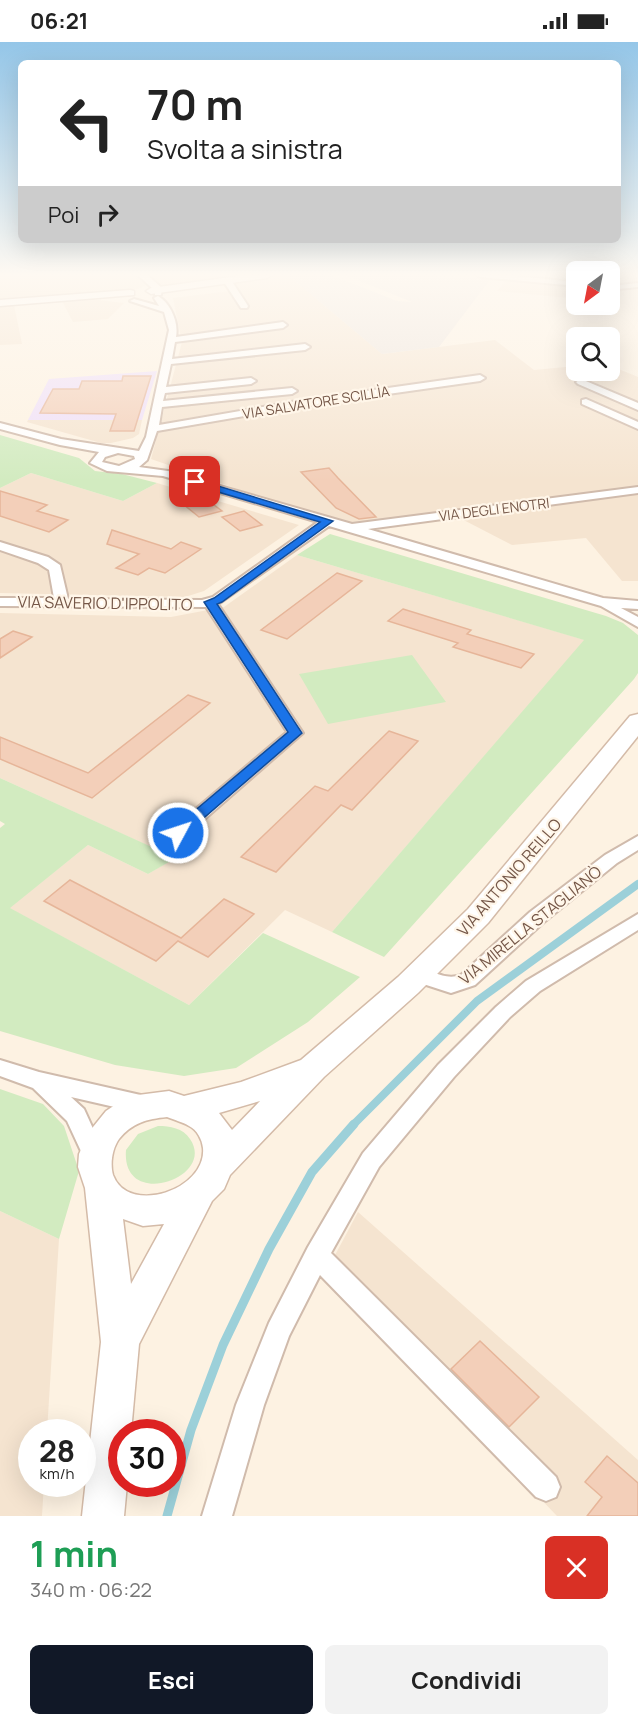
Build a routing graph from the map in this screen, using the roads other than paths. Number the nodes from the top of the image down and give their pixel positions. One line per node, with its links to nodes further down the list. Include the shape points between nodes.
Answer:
1 (170, 344): 3 (street)
2 (305, 347): 3 (street)
3 (167, 362): 7 (street)
4 (480, 378): 14 (street, VIA SALVATORE SCILLÌA, via 303,404)
5 (250, 381): 7 (street)
6 (581, 382): 11 (street)
7 (161, 390): 10 (street)
8 (292, 391): 10 (street)
9 (585, 402): 13 (street)
10 (158, 405): 14 (street)
11 (638, 407)
12 (0, 426): 15 (street)
13 (638, 426)
14 (152, 433): 16 (street, VIA SALVATORE SCILLÌA); 17 (street)
15 (60, 442): 16 (street); 18 (street)
16 (115, 451): 17 (street, via 133,452); 18 (street, VIA SALVATORE SCILLÌA, via 101,454)
17 (141, 459): 19 (street); 20 (street)
18 (95, 460): 19 (street, via 103,467)
19 (124, 468): 20 (street)
20 (164, 473): 22 (street)
21 (638, 490): 23 (street, VIA DEGLI ENOTRI)
22 (328, 521): 23 (street); 26 (street, VIA SAVERIO D'IPPOLITO)
23 (350, 528): 27 (street)
24 (0, 546): 28 (street, via 55,568)
25 (0, 602): 28 (street, VIA SAVERIO D'IPPOLITO)
26 (210, 602): 28 (street, VIA SAVERIO D'IPPOLITO); 32 (street, via 295,733)
27 (602, 602): 29 (street); 30 (street)
28 (62, 603)
29 (638, 605)
30 (638, 623)
31 (638, 721): 35 (main road, VIA ANTONIO REILLO, via 478,916)
32 (178, 833)
33 (638, 842): 35 (street, VIA MIRELLA STAGLIANÒ, via 537,917 468,980 451,986)
34 (638, 921): 44 (street, via 533,986 503,1012 371,1160)
35 (418, 975): 37 (main road, VIA ANTONIO REILLO)
36 (0, 1068): 38 (street)
37 (313, 1068): 40 (main road, VIA ANTONIO REILLO, via 245,1094); 41 (main road, VIA ANTONIO REILLO)
38 (39, 1081): 39 (street); 42 (street, via 76,1115)
39 (149, 1106): 40 (main road, via 169,1104); 42 (main road, via 129,1112 100,1137)
40 (188, 1108): 41 (main road, via 216,1130 221,1146)
41 (220, 1164): 43 (main road, via 212,1181)
42 (98, 1171): 43 (main road, via 116,1201 134,1209 178,1206); 45 (main road)
43 (197, 1196): 45 (main road)
44 (317, 1255): 46 (street); 48 (street, via 278,1332 258,1384)
45 (120, 1342): 47 (main road)
46 (546, 1486)
47 (103, 1516)
48 (217, 1516)

